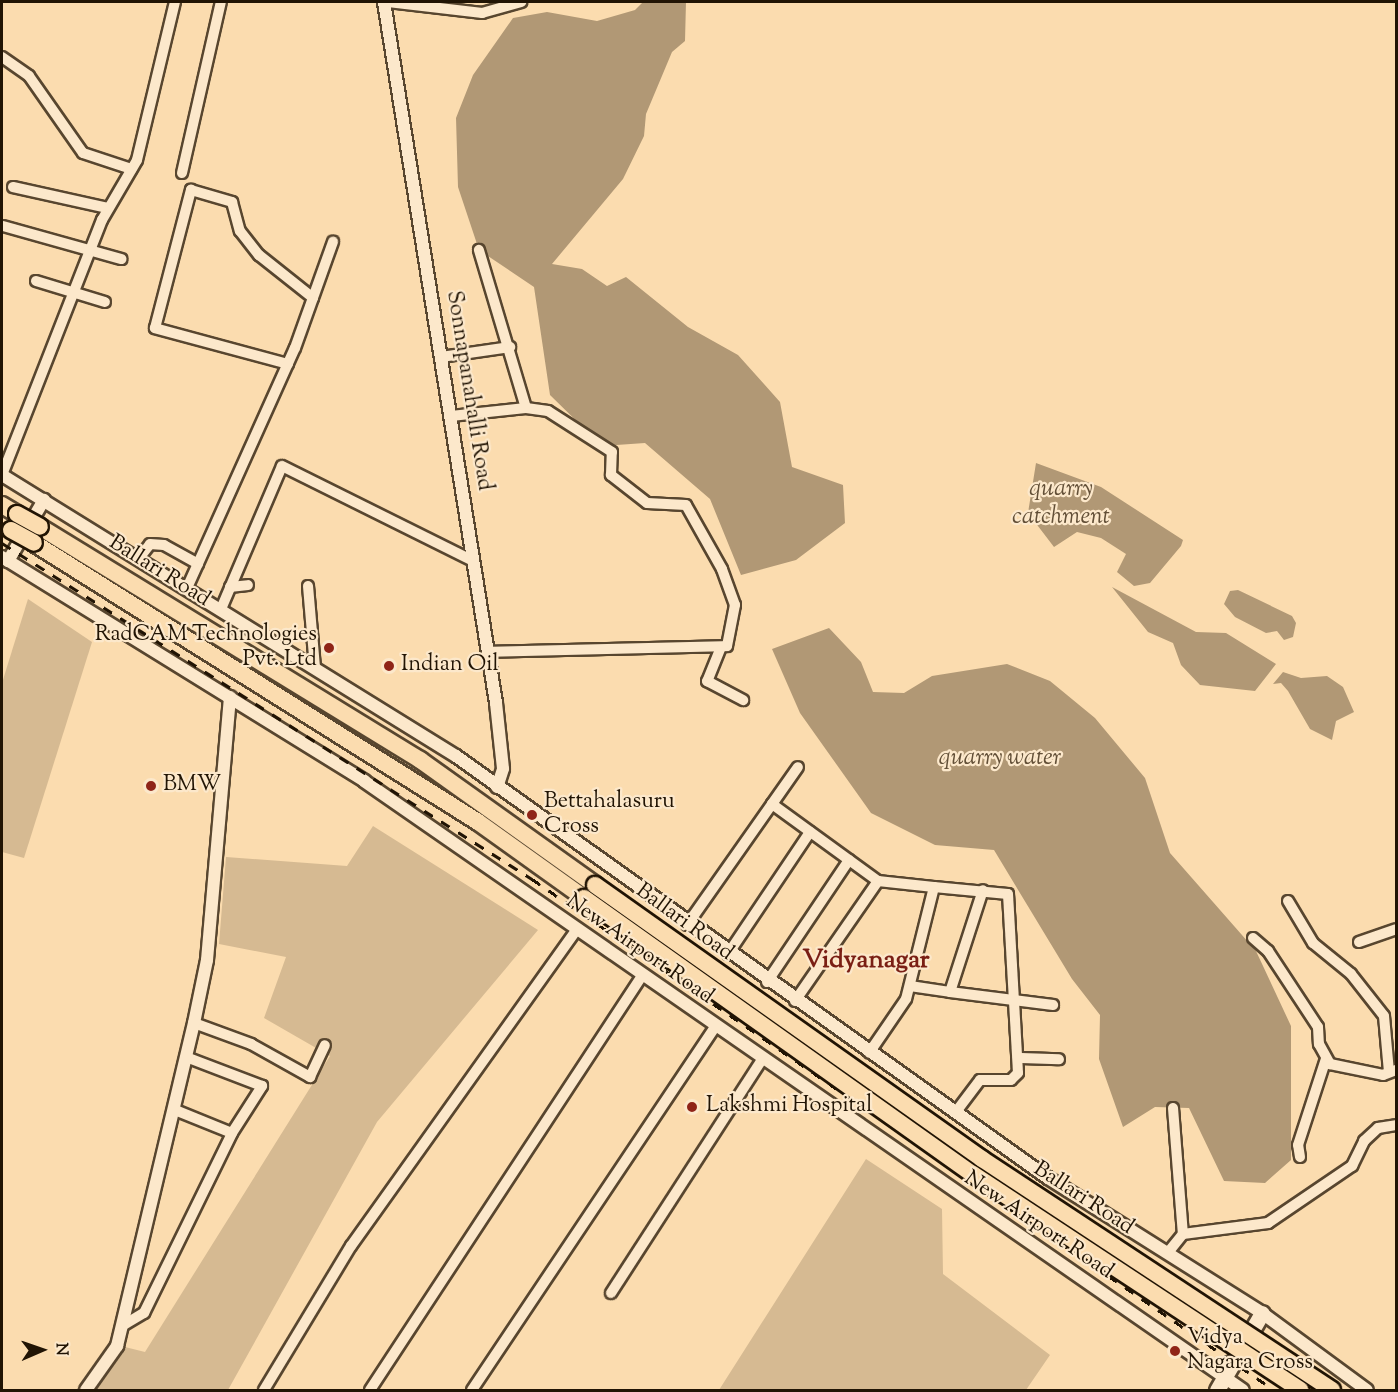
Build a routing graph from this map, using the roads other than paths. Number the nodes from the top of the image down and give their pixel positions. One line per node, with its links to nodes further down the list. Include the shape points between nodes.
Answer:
1 (175, 2): 7 (street)
2 (221, 2): 8 (street)
3 (386, 2): 5 (street); 21 (street, Sonnapanahalli Road)
4 (520, 2): 5 (street, via 482,13)
5 (405, 4)
6 (2, 57): 7 (street, via 29,75 83,153)
7 (131, 169): 10 (street)
8 (182, 173)
9 (13, 187): 10 (street)
10 (108, 208): 13 (street)
11 (3, 226): 13 (street)
12 (333, 242): 18 (street)
13 (91, 250): 15 (street); 17 (street)
14 (479, 250): 20 (street)
15 (121, 259)
16 (36, 281): 17 (street)
17 (74, 292): 19 (street); 25 (street)
18 (313, 298): 22 (street); 22 (street, via 259,255 240,231 232,202 191,190 155,328)
19 (105, 302)
20 (510, 347): 21 (street); 23 (street)
21 (441, 357): 24 (street, Sonnapanahalli Road)
22 (288, 364): 32 (street)
23 (526, 408): 24 (street); 38 (street, via 548,411 612,452 611,475 647,502 686,504 718,560 735,605 727,646)
24 (451, 416): 31 (street, Sonnapanahalli Road)
25 (2, 475): 26 (street)
26 (44, 500): 29 (street); 30 (street)
27 (2, 505): 93 (highway, Ballari Road, bridge, via 420,760 1009,1178)
28 (6, 527): 92 (highway, Ballari Road, bridge, via 478,822 944,1154)
29 (140, 557): 32 (street, via 150,544 164,545); 36 (street)
30 (5, 559): 41 (street, New Airport Road)
31 (472, 561): 35 (street, via 282,465); 39 (street, Sonnapanahalli Road)
32 (198, 564): 36 (street)
33 (248, 585): 35 (street)
34 (308, 586): 40 (street)
35 (230, 587): 37 (street)
36 (187, 588): 37 (street)
37 (221, 609): 40 (street)
38 (721, 647): 39 (street); 42 (street, via 707,681)
39 (487, 652): 44 (street, Sonnapanahalli Road, via 503,769)
40 (315, 668): 44 (street)
41 (230, 697): 54 (street, New Airport Road, via 364,781); 65 (street, via 207,960)
42 (743, 700)
43 (798, 767): 45 (street)
44 (497, 787): 52 (street)
45 (772, 804): 46 (street); 52 (street)
46 (810, 832): 47 (street); 57 (street)
47 (849, 860): 48 (street); 59 (street)
48 (878, 881): 49 (street); 62 (street)
49 (934, 887): 50 (street); 60 (street)
50 (983, 890): 61 (street); 63 (street, via 1008,894)
51 (1288, 901): 74 (street, via 1312,943 1351,974 1384,1016)
52 (687, 925): 57 (street)
53 (1396, 930): 56 (street)
54 (575, 932): 58 (street, New Airport Road); 88 (street, via 351,1246)
55 (1253, 938): 72 (street, via 1268,951 1318,1028)
56 (1359, 942)
57 (728, 954): 59 (street)
58 (641, 977): 66 (street, New Airport Road); 89 (street)
59 (767, 982): 62 (street)
60 (910, 986): 61 (street); 68 (street)
61 (950, 992): 63 (street)
62 (795, 1001): 68 (street)
63 (1017, 1003): 64 (street); 70 (street)
64 (1053, 1005)
65 (194, 1023): 67 (street, via 251,1044 310,1077); 69 (street)
66 (715, 1027): 73 (street, New Airport Road); 90 (street)
67 (325, 1045)
68 (869, 1053): 77 (street)
69 (186, 1057): 76 (street); 79 (street, via 262,1086)
70 (1022, 1058): 71 (street); 77 (street, via 1011,1080 980,1080)
71 (1059, 1059)
72 (1326, 1059): 74 (street, via 1383,1075); 80 (street, via 1298,1146)
73 (762, 1060): 83 (street); 86 (street, New Airport Road)
74 (1393, 1071)
75 (1173, 1108): 81 (street)
76 (175, 1110): 79 (street); 85 (street)
77 (955, 1113): 84 (street)
78 (1396, 1125): 81 (street, via 1378,1128 1364,1141 1352,1166 1268,1223)
79 (232, 1133): 85 (street, via 144,1313)
80 (1300, 1157)
81 (1184, 1234): 82 (street)
82 (1170, 1250)
83 (611, 1293)
84 (1262, 1312): 86 (main road); 94 (street)
85 (122, 1326): 87 (street, via 117,1346)
86 (1220, 1383): 91 (street, New Airport Road)
87 (86, 1390)
88 (264, 1390)
89 (370, 1390)
90 (472, 1390)
91 (1243, 1390)
92 (1300, 1390)
93 (1332, 1390)
94 (1367, 1390)

